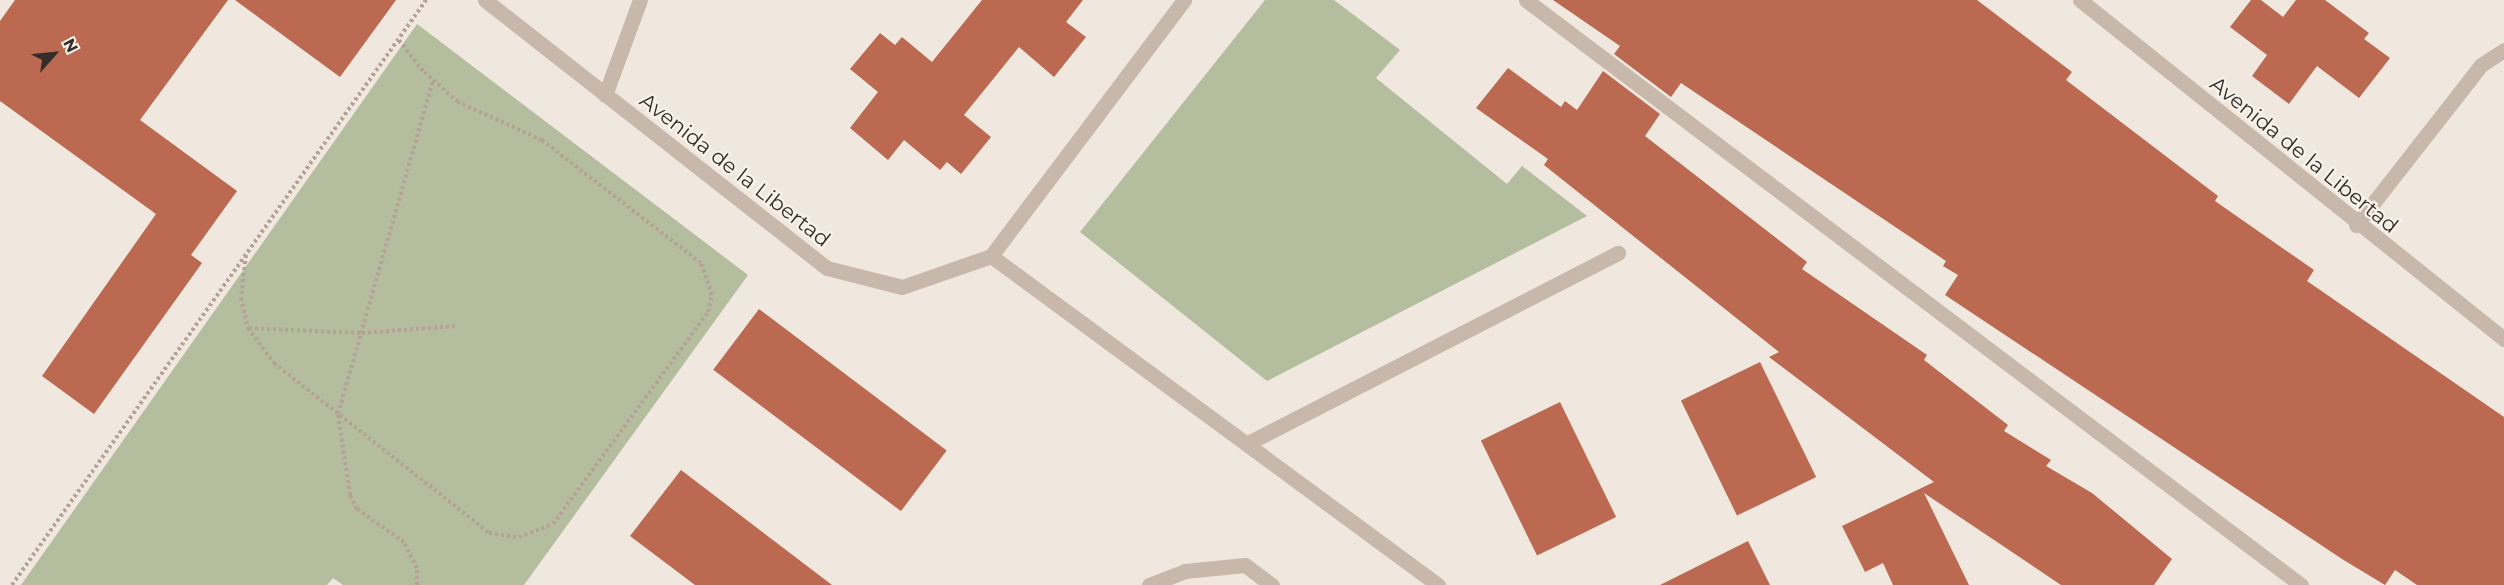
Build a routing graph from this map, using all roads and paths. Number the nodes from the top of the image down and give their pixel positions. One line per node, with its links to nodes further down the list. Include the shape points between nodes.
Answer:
1 (426, 0): 7 (path)
2 (484, 0): 10 (street, Avenida de la Libertad)
3 (640, 0): 10 (street)
4 (1184, 0): 14 (street)
5 (1526, 0): 26 (street)
6 (2080, 0): 11 (street, Avenida de la Libertad)
7 (399, 39): 9 (path); 13 (path)
8 (2504, 50): 11 (street, via 2481,65)
9 (433, 81): 17 (path); 19 (path, via 458,102 542,140 701,263 712,295 708,312 553,524 519,537 489,533)
10 (605, 95): 14 (street, Avenida de la Libertad, via 827,268 902,287)
11 (2356, 225): 18 (street, Avenida de la Libertad)
12 (1618, 253): 20 (street)
13 (246, 255): 16 (path, via 241,298); 21 (path)
14 (991, 256): 20 (street)
15 (456, 326): 17 (path)
16 (248, 328): 17 (path); 19 (path, via 274,363)
17 (362, 333): 19 (path)
18 (2504, 339)
19 (338, 414): 22 (path, via 350,495 357,509 404,542 417,568)
20 (1250, 442): 25 (street)
21 (12, 585)
22 (417, 585)
23 (1149, 585): 24 (street, via 1185,571 1245,565)
24 (1272, 585)
25 (1438, 585)
26 (2301, 585)

